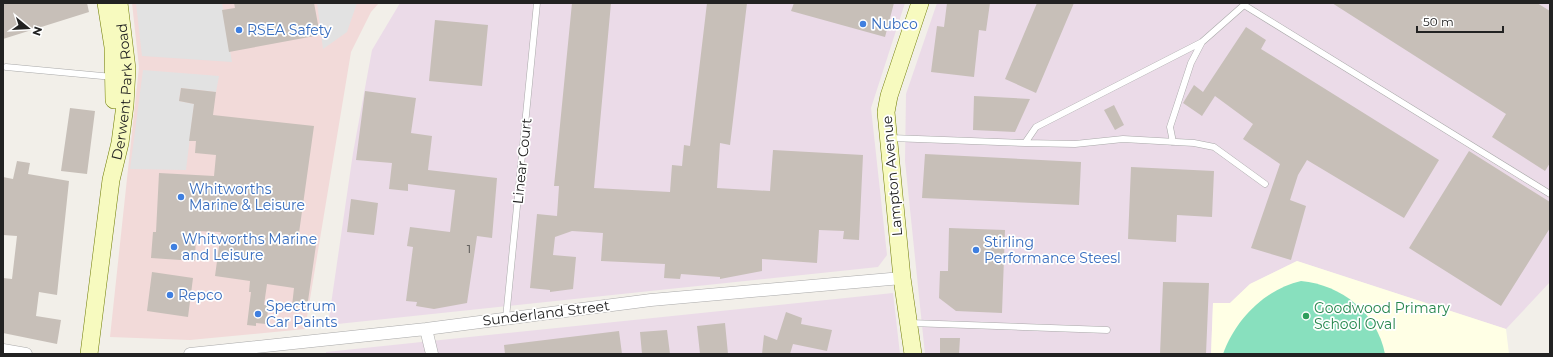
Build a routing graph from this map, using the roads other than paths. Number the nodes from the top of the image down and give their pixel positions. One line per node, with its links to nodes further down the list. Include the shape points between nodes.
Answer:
1 (106, 3): 7 (street, Derwent Park Road)
2 (119, 3): 11 (street, Derwent Park Road, via 127,69 120,136)
3 (537, 3): 15 (lane, Linear Court)
4 (920, 3): 8 (street, Lampton Avenue, via 889,96 886,112)
5 (1202, 42): 9 (lane, via 1191,63 1170,126); 10 (lane, via 1036,127); 13 (lane, via 1244,5)
6 (6, 67): 7 (lane)
7 (114, 77): 11 (street, Derwent Park Road)
8 (888, 138): 10 (lane); 14 (street, Lampton Avenue)
9 (1173, 142): 10 (lane, via 1123,139 1075,144); 12 (lane, via 1214,147)
10 (1025, 144)
11 (111, 180): 21 (street, Derwent Park Road)
12 (1265, 184)
13 (1550, 194)
14 (902, 278): 15 (street, Sunderland Street, via 651,300); 16 (street, Lampton Avenue)
15 (506, 318): 17 (street, Sunderland Street)
16 (909, 322): 18 (lane); 24 (street, Lampton Avenue)
17 (426, 329): 22 (street, Sunderland Street); 23 (street)
18 (1107, 330)
19 (3, 350): 20 (street)
20 (26, 354)
21 (89, 354)
22 (190, 354)
23 (432, 354)
24 (913, 354)

